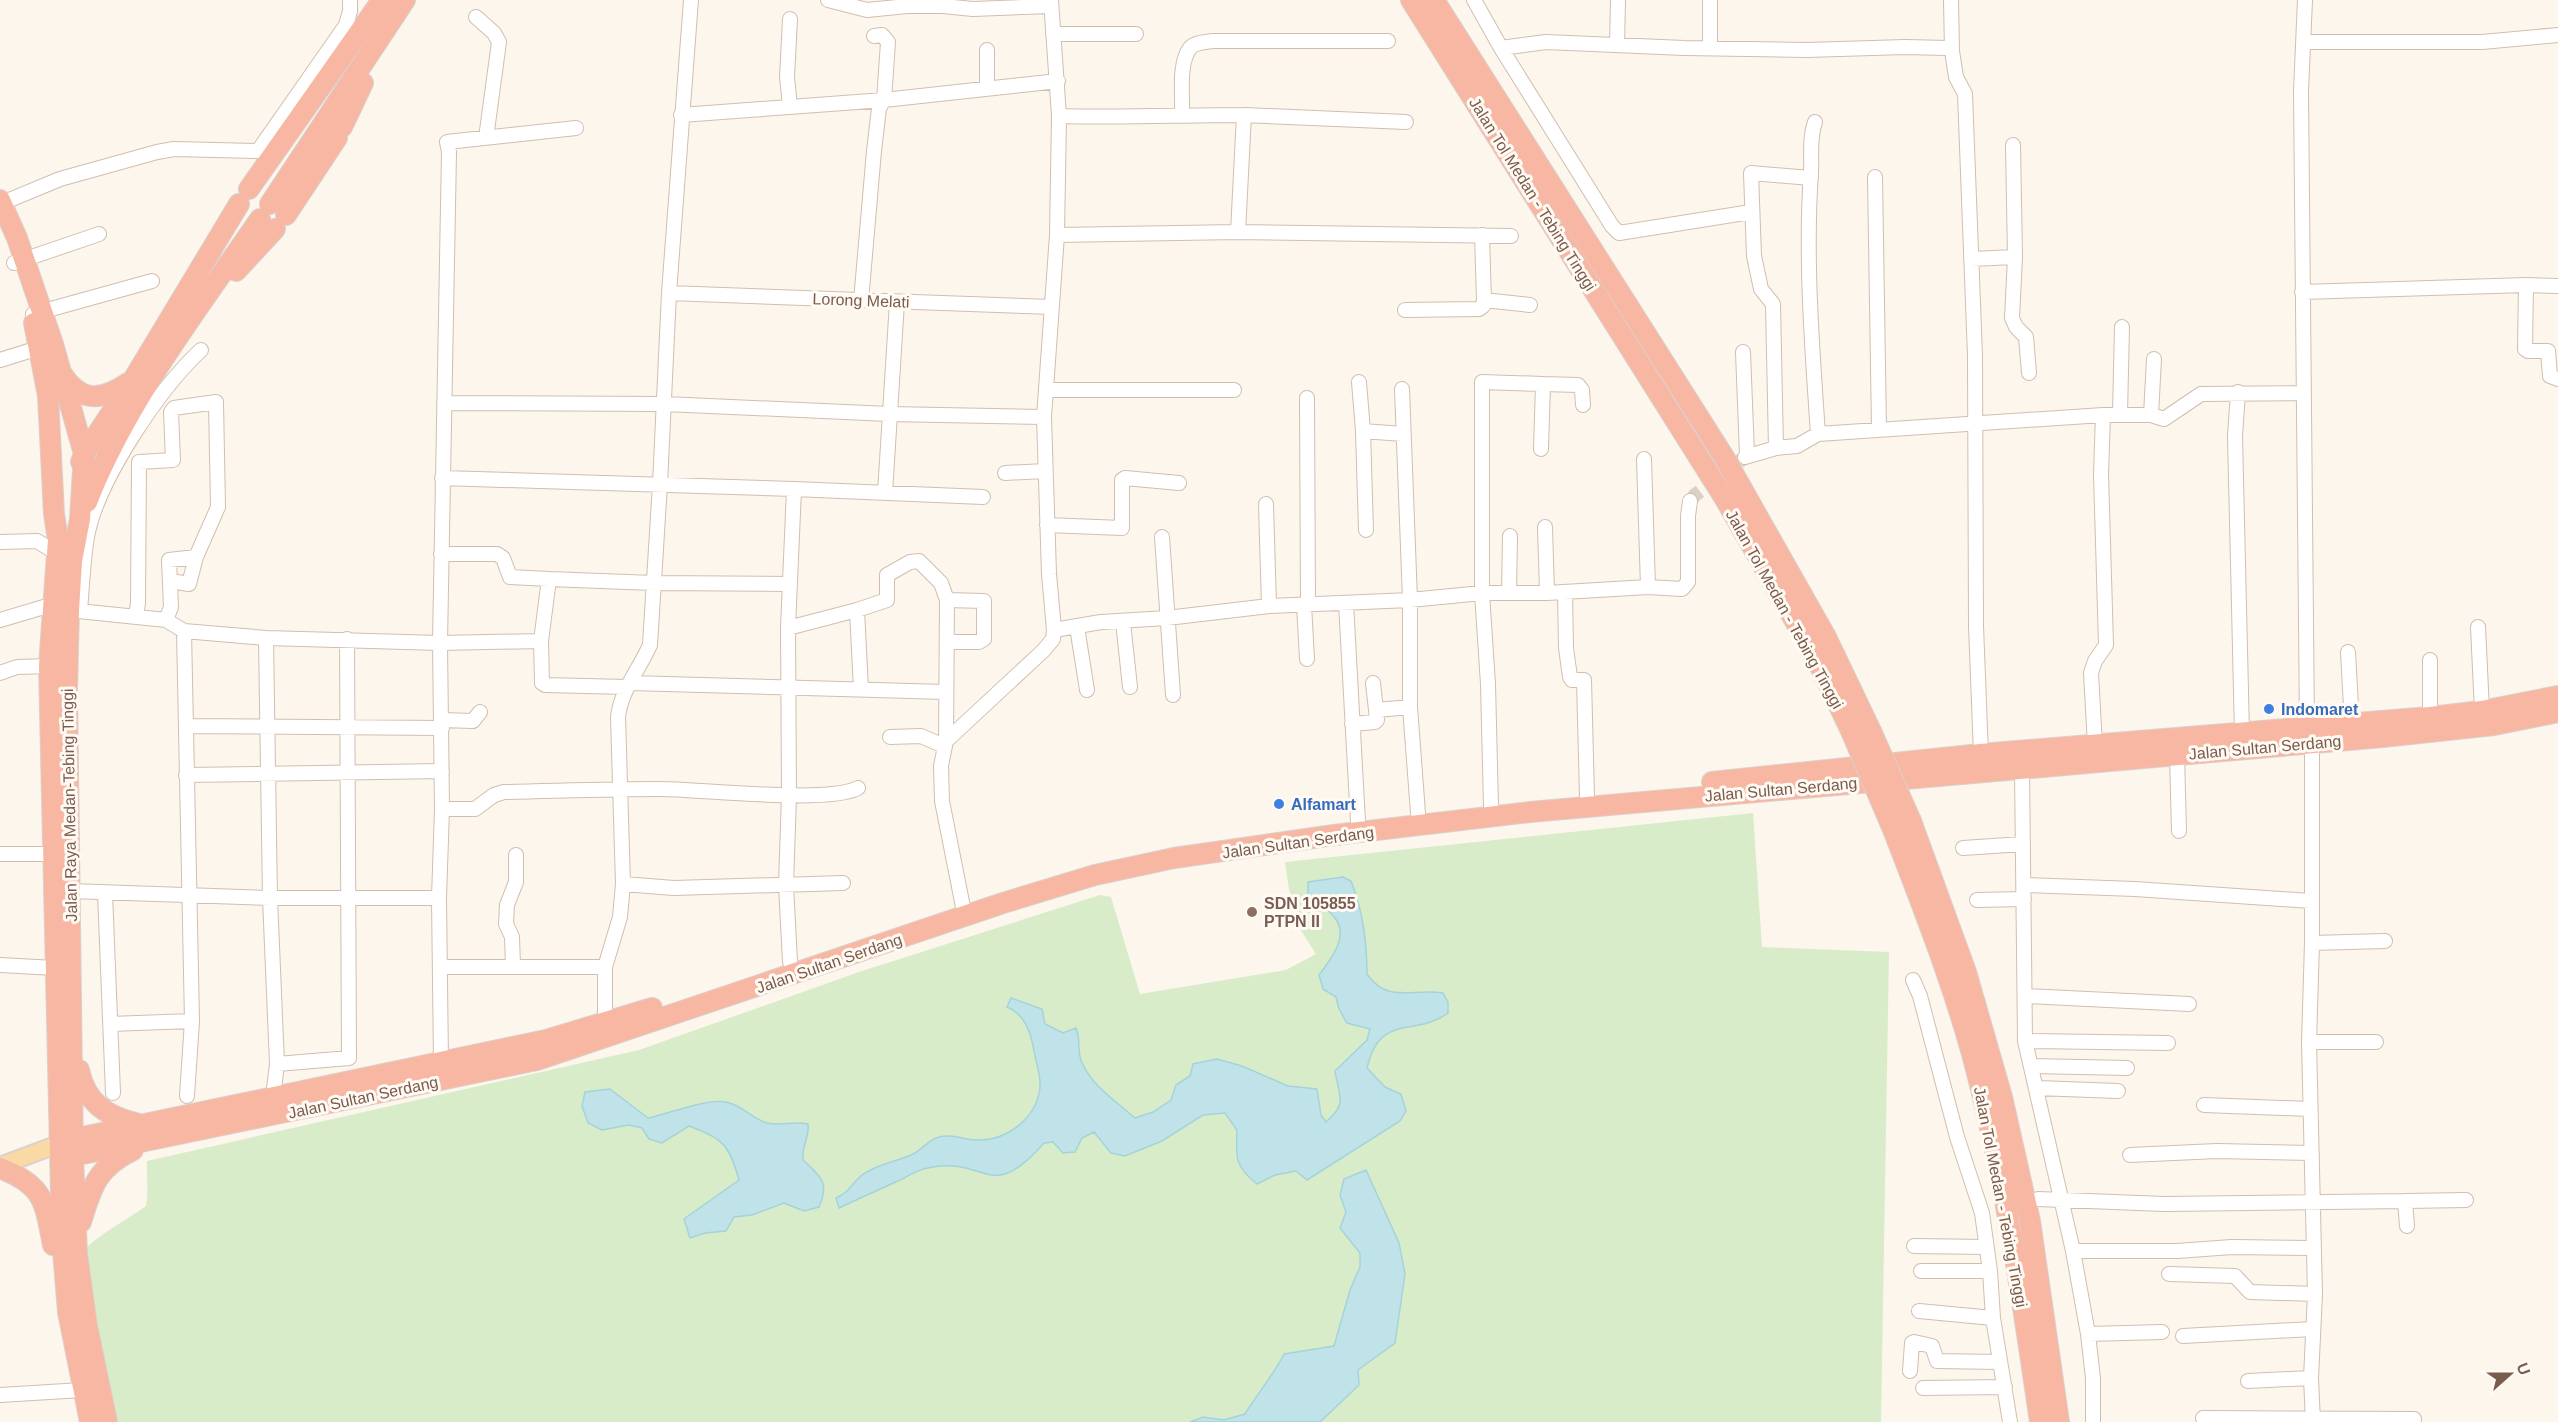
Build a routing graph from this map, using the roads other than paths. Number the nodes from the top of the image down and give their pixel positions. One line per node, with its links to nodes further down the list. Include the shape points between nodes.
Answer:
1 (350, 0): 43 (street, via 346,25 258,151 157,152 60,178)
2 (382, 0): 76 (highway, via 244,196)
3 (405, 0): 16 (highway)
4 (691, 0): 34 (street)
5 (828, 0): 13 (street, via 867,10 910,6 973,9)
6 (1411, 0): 200 (highway, Jalan Tol Medan - Tebing Tinggi, bridge, via 1725,499 1815,656)
7 (1434, 0): 200 (highway, Jalan Tol Medan - Tebing Tinggi, bridge, via 1724,457 1826,638 1871,731)
8 (1474, 0): 24 (street)
9 (1618, 0): 23 (street)
10 (1710, 0): 25 (street)
11 (1952, 0): 27 (street)
12 (2305, 0): 22 (street)
13 (1051, 3): 17 (street)
14 (476, 17): 39 (street, via 499,42)
15 (790, 19): 31 (street)
16 (391, 21): 45 (highway); 45 (highway, via 340,133)
17 (1053, 34): 18 (street); 28 (street)
18 (1136, 34)
19 (2558, 35): 22 (street, via 2482,42)
20 (874, 36): 30 (street, via 882,35 888,42)
21 (1388, 41): 32 (street, via 1196,43 1185,60)
22 (2304, 42): 58 (street)
23 (1617, 45): 24 (street, via 1546,42); 25 (street)
24 (1501, 48): 44 (street, via 1619,233)
25 (1710, 48): 27 (street, via 1905,47)
26 (987, 50): 29 (street)
27 (1952, 51): 53 (street, via 1956,77 1965,90)
28 (1058, 81): 29 (street); 35 (street)
29 (987, 88): 30 (street)
30 (884, 100): 31 (street); 61 (street, via 879,108 874,151)
31 (790, 106): 34 (street)
32 (1182, 115): 33 (street); 35 (street)
33 (1244, 115): 36 (street); 47 (street)
34 (681, 116): 59 (street)
35 (1059, 116): 49 (street)
36 (1406, 122)
37 (1815, 122): 42 (street)
38 (576, 128): 39 (street)
39 (486, 138): 85 (street, via 447,142)
40 (2013, 145): 52 (street)
41 (1875, 177): 94 (street)
42 (1809, 189): 44 (street, via 1751,173); 97 (street, via 1810,320)
43 (1, 201): 54 (highway, Jalan Raya Medan-Tebing Tinggi)
44 (1751, 212): 98 (street, via 1761,289 1773,304)
45 (273, 217): 112 (highway, via 187,324 102,463)
46 (0, 230): 54 (highway, Jalan Raya Medan-Tebing Tinggi)
47 (1238, 232): 49 (street); 50 (street)
48 (99, 234): 54 (street)
49 (1057, 235): 64 (street)
50 (1482, 235): 51 (street); 60 (street)
51 (1511, 236)
52 (2015, 257): 53 (street); 74 (street, via 2012,318 2026,337)
53 (1971, 259): 93 (street)
54 (19, 261): 66 (highway, Jalan Raya Medan-Tebing Tinggi)
55 (152, 281): 66 (street)
56 (2526, 285): 57 (street); 58 (street); 75 (street, via 2525,349 2547,350 2550,376)
57 (2558, 286)
58 (2302, 292): 83 (street)
59 (669, 293): 61 (street, Lorong Melati); 86 (street)
60 (1484, 300): 63 (street); 65 (street, via 1479,309)
61 (861, 301): 62 (street, Lorong Melati)
62 (897, 302): 64 (street, Lorong Melati); 88 (street)
63 (1530, 305)
64 (1052, 307): 80 (street)
65 (1405, 310)
66 (37, 313): 68 (highway, Jalan Raya Medan-Tebing Tinggi)
67 (2122, 327): 89 (street)
68 (46, 346): 72 (street); 73 (highway, Jalan Raya Medan-Tebing Tinggi); 119 (highway, Jalan Raya Medan-Tebing Tinggi)
69 (201, 350): 136 (street, via 178,372 116,467 94,512)
70 (1743, 352): 98 (street, via 1746,456)
71 (2154, 359): 90 (street)
72 (0, 360)
73 (61, 372): 76 (highway, via 69,384 88,397 106,396); 100 (highway, Jalan Raya Medan-Tebing Tinggi)
74 (2029, 374)
75 (2558, 379)
76 (133, 380): 100 (highway)
77 (1359, 382): 95 (street)
78 (1543, 384): 87 (street, via 1578,385); 99 (street); 127 (street, via 1482,382)
79 (1402, 389): 96 (street)
80 (1047, 390): 81 (street); 92 (street)
81 (1234, 390)
82 (2238, 392): 83 (street); 90 (street, via 2201,393 2167,418); 179 (street)
83 (2303, 393): 180 (street)
84 (1307, 398): 134 (street)
85 (444, 403): 86 (street); 104 (street)
86 (665, 404): 88 (street); 106 (street)
87 (1583, 405)
88 (889, 414): 92 (street); 108 (street)
89 (2120, 414): 90 (street); 91 (street)
90 (2151, 414)
91 (2103, 415): 93 (street); 183 (street, via 2106,645 2091,673)
92 (1044, 417): 102 (street)
93 (1975, 424): 94 (street); 184 (street, via 1976,626)
94 (1879, 429): 97 (street)
95 (1363, 431): 96 (street); 115 (street)
96 (1403, 434): 132 (street)
97 (1818, 434): 98 (street, via 1797,446)
98 (1776, 448)
99 (1541, 449)
100 (84, 454): 112 (highway, Jalan Raya Medan-Tebing Tinggi); 119 (highway)
101 (1644, 459): 126 (street)
102 (1045, 471): 103 (street); 113 (street)
103 (1005, 473)
104 (442, 478): 106 (street); 120 (street)
105 (1179, 483): 113 (street, via 1122,480 1122,528)
106 (660, 484): 107 (street); 124 (street)
107 (794, 489): 108 (street); 125 (street)
108 (885, 493): 109 (street)
109 (983, 497)
110 (1690, 501): 126 (street, via 1686,586)
111 (1266, 504): 135 (street)
112 (80, 519): 136 (highway, Jalan Raya Medan-Tebing Tinggi)
113 (1047, 525): 146 (street)
114 (1545, 527): 129 (street)
115 (1366, 530)
116 (1510, 536): 128 (street)
117 (1162, 537): 139 (street)
118 (0, 542): 119 (street, via 37,541)
119 (58, 547): 136 (highway, Jalan Raya Medan-Tebing Tinggi)
120 (441, 554): 122 (street, via 497,554 503,558 510,577); 152 (street)
121 (196, 557): 123 (street, via 189,584); 123 (street, via 169,560); 138 (street, via 218,507 216,402 174,408 173,460 143,461 138,466)
122 (549, 579): 124 (street); 150 (street)
123 (171, 581): 141 (street, via 171,607)
124 (653, 583): 125 (street); 159 (street, via 650,645)
125 (790, 584): 145 (street)
126 (1648, 587): 130 (street)
127 (1482, 593): 128 (street); 132 (street); 196 (street)
128 (1509, 593): 129 (street)
129 (1547, 593): 130 (street)
130 (1565, 593): 195 (street, via 1570,677 1584,681)
131 (947, 600): 137 (street, via 934,574 915,560 887,575 887,600); 151 (street); 151 (street, via 984,601 986,633 979,642)
132 (1410, 600): 133 (street); 167 (street)
133 (1346, 603): 134 (street); 174 (street)
134 (1306, 605): 135 (street); 154 (street)
135 (1269, 606): 139 (street)
136 (67, 608): 138 (street); 140 (street); 156 (highway, Jalan Raya Medan-Tebing Tinggi); 205 (highway, Jalan Raya Medan-Tebing Tinggi, via 67,759)
137 (857, 610): 145 (street); 162 (street)
138 (136, 616): 141 (street)
139 (1167, 618): 142 (street); 165 (street)
140 (0, 620)
141 (166, 620): 147 (street)
142 (1123, 622): 143 (street); 160 (street)
143 (1077, 627): 146 (street); 163 (street)
144 (2478, 627): 169 (street)
145 (788, 628): 161 (street)
146 (1054, 630): 182 (street, via 1053,639 1044,650)
147 (184, 631): 148 (street); 176 (street)
148 (266, 638): 149 (street); 177 (street)
149 (347, 639): 152 (street); 178 (street)
150 (542, 641): 152 (street); 159 (street, via 541,679 545,684)
151 (948, 642): 164 (street)
152 (440, 643): 173 (street)
153 (2348, 652): 175 (street)
154 (1307, 659)
155 (2430, 660): 172 (street)
156 (49, 666): 157 (street, via 17,667); 205 (highway, Jalan Raya Medan-Tebing Tinggi)
157 (0, 674)
158 (1373, 683): 168 (street)
159 (628, 685): 161 (street); 193 (street, via 619,704)
160 (1130, 687)
161 (788, 688): 162 (street); 194 (street)
162 (861, 689): 164 (street)
163 (1087, 690)
164 (945, 692): 182 (street)
165 (1173, 695)
166 (2558, 696): 169 (highway, Jalan Sultan Serdang)
167 (1410, 707): 168 (street); 198 (street)
168 (1376, 710): 174 (street, via 1375,722)
169 (2482, 711): 172 (highway, Jalan Sultan Serdang)
170 (480, 712): 173 (street, via 473,721)
171 (2558, 712): 180 (highway, Jalan Sultan Serdang, via 2460,729)
172 (2430, 717): 175 (highway, Jalan Sultan Serdang)
173 (442, 724): 178 (street); 187 (street)
174 (1352, 724): 199 (street)
175 (2352, 725): 180 (highway, Jalan Sultan Serdang)
176 (187, 726): 177 (street); 190 (street)
177 (267, 728): 178 (street); 188 (street)
178 (348, 728): 189 (street)
179 (2242, 734): 180 (highway, Jalan Sultan Serdang); 183 (highway, Jalan Sultan Serdang)
180 (2309, 735): 185 (highway, Jalan Sultan Serdang); 218 (street)
181 (890, 737): 182 (street, via 921,736)
182 (945, 744): 219 (street, via 942,801)
183 (2095, 745): 184 (highway, Jalan Sultan Serdang)
184 (1982, 754): 191 (highway, Jalan Sultan Serdang)
185 (2177, 755): 186 (highway, Jalan Sultan Serdang); 201 (street)
186 (2022, 769): 191 (highway, Jalan Sultan Serdang); 202 (street)
187 (442, 771): 189 (street); 197 (street)
188 (268, 772): 189 (street); 190 (street); 214 (street)
189 (348, 772): 215 (street)
190 (186, 775): 213 (street)
191 (1737, 786): 195 (highway, Jalan Sultan Serdang); 233 (highway, Jalan Sultan Serdang, via 1415,825 1130,867 1003,903)
192 (858, 788): 194 (street, via 844,793)
193 (618, 790): 194 (street); 197 (street, via 504,792 475,809); 208 (street)
194 (789, 795): 209 (street)
195 (1587, 796): 196 (highway, Jalan Sultan Serdang)
196 (1491, 806): 198 (highway, Jalan Sultan Serdang)
197 (442, 809): 216 (street)
198 (1418, 813): 199 (highway, Jalan Sultan Serdang)
199 (1358, 822): 219 (highway, Jalan Sultan Serdang, via 1078,869)
200 (1903, 826): 291 (highway, Jalan Tol Medan - Tebing Tinggi, via 1978,1076 2019,1277); 292 (highway, Jalan Tol Medan - Tebing Tinggi, via 1966,972 2002,1097 2030,1221)
201 (2180, 831)
202 (2024, 844): 203 (street); 211 (street)
203 (1963, 848)
204 (0, 854): 205 (street)
205 (62, 854): 210 (highway, Jalan Raya Medan-Tebing Tinggi); 227 (highway, Jalan Raya Medan-Tebing Tinggi)
206 (516, 855): 224 (street, via 516,882 507,905 506,924 512,937)
207 (843, 883): 209 (street)
208 (622, 884): 209 (street, via 674,888); 226 (street, via 620,918)
209 (786, 885): 222 (street)
210 (70, 891): 212 (street); 238 (highway, Jalan Raya Medan-Tebing Tinggi)
211 (2024, 892): 217 (street); 218 (street, via 2135,889); 229 (street)
212 (105, 893): 213 (street); 232 (street)
213 (189, 895): 214 (street); 231 (street)
214 (270, 898): 215 (street); 240 (street)
215 (348, 898): 216 (street); 240 (street, via 350,1058)
216 (439, 898): 225 (street)
217 (1977, 900)
218 (2311, 902): 221 (street)
219 (963, 907): 222 (highway, Jalan Sultan Serdang)
220 (2385, 941): 221 (street)
221 (2312, 943): 235 (street)
222 (790, 962): 233 (highway, Jalan Sultan Serdang)
223 (0, 965): 227 (street)
224 (513, 966): 225 (street); 226 (street)
225 (441, 967): 239 (street)
226 (605, 967): 233 (street)
227 (55, 968): 251 (highway, Jalan Raya Medan-Tebing Tinggi)
228 (1913, 980): 263 (street, via 1957,1137 1987,1212)
229 (2025, 996): 230 (street); 234 (street)
230 (2190, 1004)
231 (192, 1021): 232 (street); 246 (street)
232 (110, 1023): 245 (street)
233 (607, 1030): 239 (highway, Jalan Sultan Serdang); 250 (highway, Jalan Sultan Serdang, via 537,1060)
234 (2025, 1041): 237 (street); 241 (street)
235 (2309, 1042): 236 (street); 249 (street)
236 (2376, 1042)
237 (2168, 1043)
238 (73, 1047): 250 (highway, via 92,1102); 251 (highway, Jalan Raya Medan-Tebing Tinggi)
239 (441, 1063): 247 (highway, Jalan Sultan Serdang)
240 (277, 1064): 247 (street)
241 (2031, 1066): 242 (street); 243 (street)
242 (2127, 1068)
243 (2037, 1088): 244 (street); 257 (street)
244 (2118, 1090)
245 (112, 1093)
246 (187, 1096)
247 (273, 1097): 250 (highway, Jalan Sultan Serdang)
248 (2204, 1106): 249 (street)
249 (2310, 1108): 252 (street)
250 (149, 1133): 251 (highway, Jalan Sultan Serdang); 261 (highway, via 104,1168 90,1192)
251 (67, 1149): 254 (main road); 261 (highway, Jalan Raya Medan-Tebing Tinggi); 271 (highway, Jalan Raya Medan-Tebing Tinggi, via 62,1239)
252 (2312, 1153): 253 (street, via 2217,1151); 259 (street)
253 (2130, 1155)
254 (0, 1167): 271 (highway, via 21,1177 41,1196)
255 (2038, 1199): 257 (street)
256 (2466, 1200): 258 (street)
257 (2063, 1201): 259 (street); 265 (street)
258 (2405, 1201): 259 (street); 260 (street)
259 (2311, 1203): 264 (street)
260 (2408, 1226)
261 (76, 1238): 289 (highway, Jalan Raya Medan-Tebing Tinggi, via 87,1326)
262 (1914, 1246): 263 (street)
263 (1986, 1247): 267 (street)
264 (2313, 1248): 265 (street); 269 (street)
265 (2073, 1251): 275 (street)
266 (1921, 1271): 267 (street)
267 (1990, 1271): 272 (street)
268 (2169, 1274): 269 (street, via 2235,1276 2250,1292)
269 (2315, 1294): 273 (street)
270 (1919, 1311): 272 (street)
271 (68, 1312): 283 (highway, Jalan Raya Medan-Tebing Tinggi)
272 (1993, 1318): 277 (street)
273 (2313, 1329): 276 (street); 279 (street)
274 (2162, 1332): 275 (street)
275 (2088, 1334): 293 (street)
276 (2183, 1336)
277 (2000, 1362): 278 (street, via 1937,1361 1932,1346 1914,1342); 281 (street)
278 (1910, 1371)
279 (2311, 1378): 280 (street); 287 (street)
280 (2248, 1381)
281 (2005, 1387): 282 (street); 290 (street)
282 (1923, 1388)
283 (82, 1390): 284 (street); 288 (highway, Jalan Raya Medan-Tebing Tinggi)
284 (0, 1395)
285 (2203, 1418): 287 (street)
286 (2414, 1419): 287 (street)
287 (2313, 1421)
288 (90, 1422)
289 (107, 1422)
290 (2010, 1422)
291 (2040, 1422)
292 (2059, 1422)
293 (2093, 1422)

